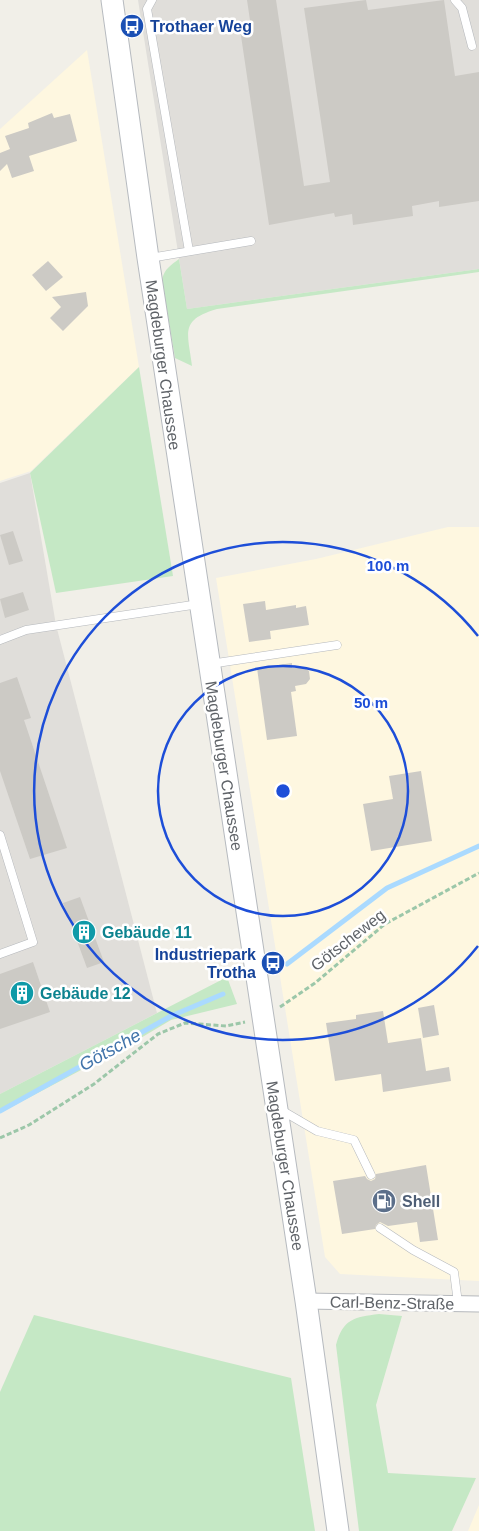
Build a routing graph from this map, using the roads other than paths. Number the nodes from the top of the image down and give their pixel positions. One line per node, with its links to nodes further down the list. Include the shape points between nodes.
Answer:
1 (112, 0): 7 (main road, Magdeburger Chaussee)
2 (152, 0): 6 (lane, via 147,9)
3 (456, 0): 4 (lane, via 462,8)
4 (472, 46)
5 (251, 241): 6 (lane)
6 (189, 251): 7 (lane)
7 (148, 258): 8 (main road, Magdeburger Chaussee)
8 (199, 604): 9 (lane, via 26,630); 11 (main road, Magdeburger Chaussee)
9 (0, 640)
10 (338, 645): 11 (lane)
11 (208, 665): 14 (main road, Magdeburger Chaussee, via 255,1021)
12 (0, 836): 13 (lane, via 33,942)
13 (0, 954)
14 (276, 1107): 15 (lane, via 317,1131 354,1140); 17 (main road, Magdeburger Chaussee)
15 (370, 1175)
16 (380, 1228): 18 (lane, via 454,1272)
17 (306, 1301): 18 (street, Carl-Benz-Straße); 20 (main road, Magdeburger Chaussee)
18 (458, 1303): 19 (street, Carl-Benz-Straße)
19 (479, 1304)
20 (338, 1531)

